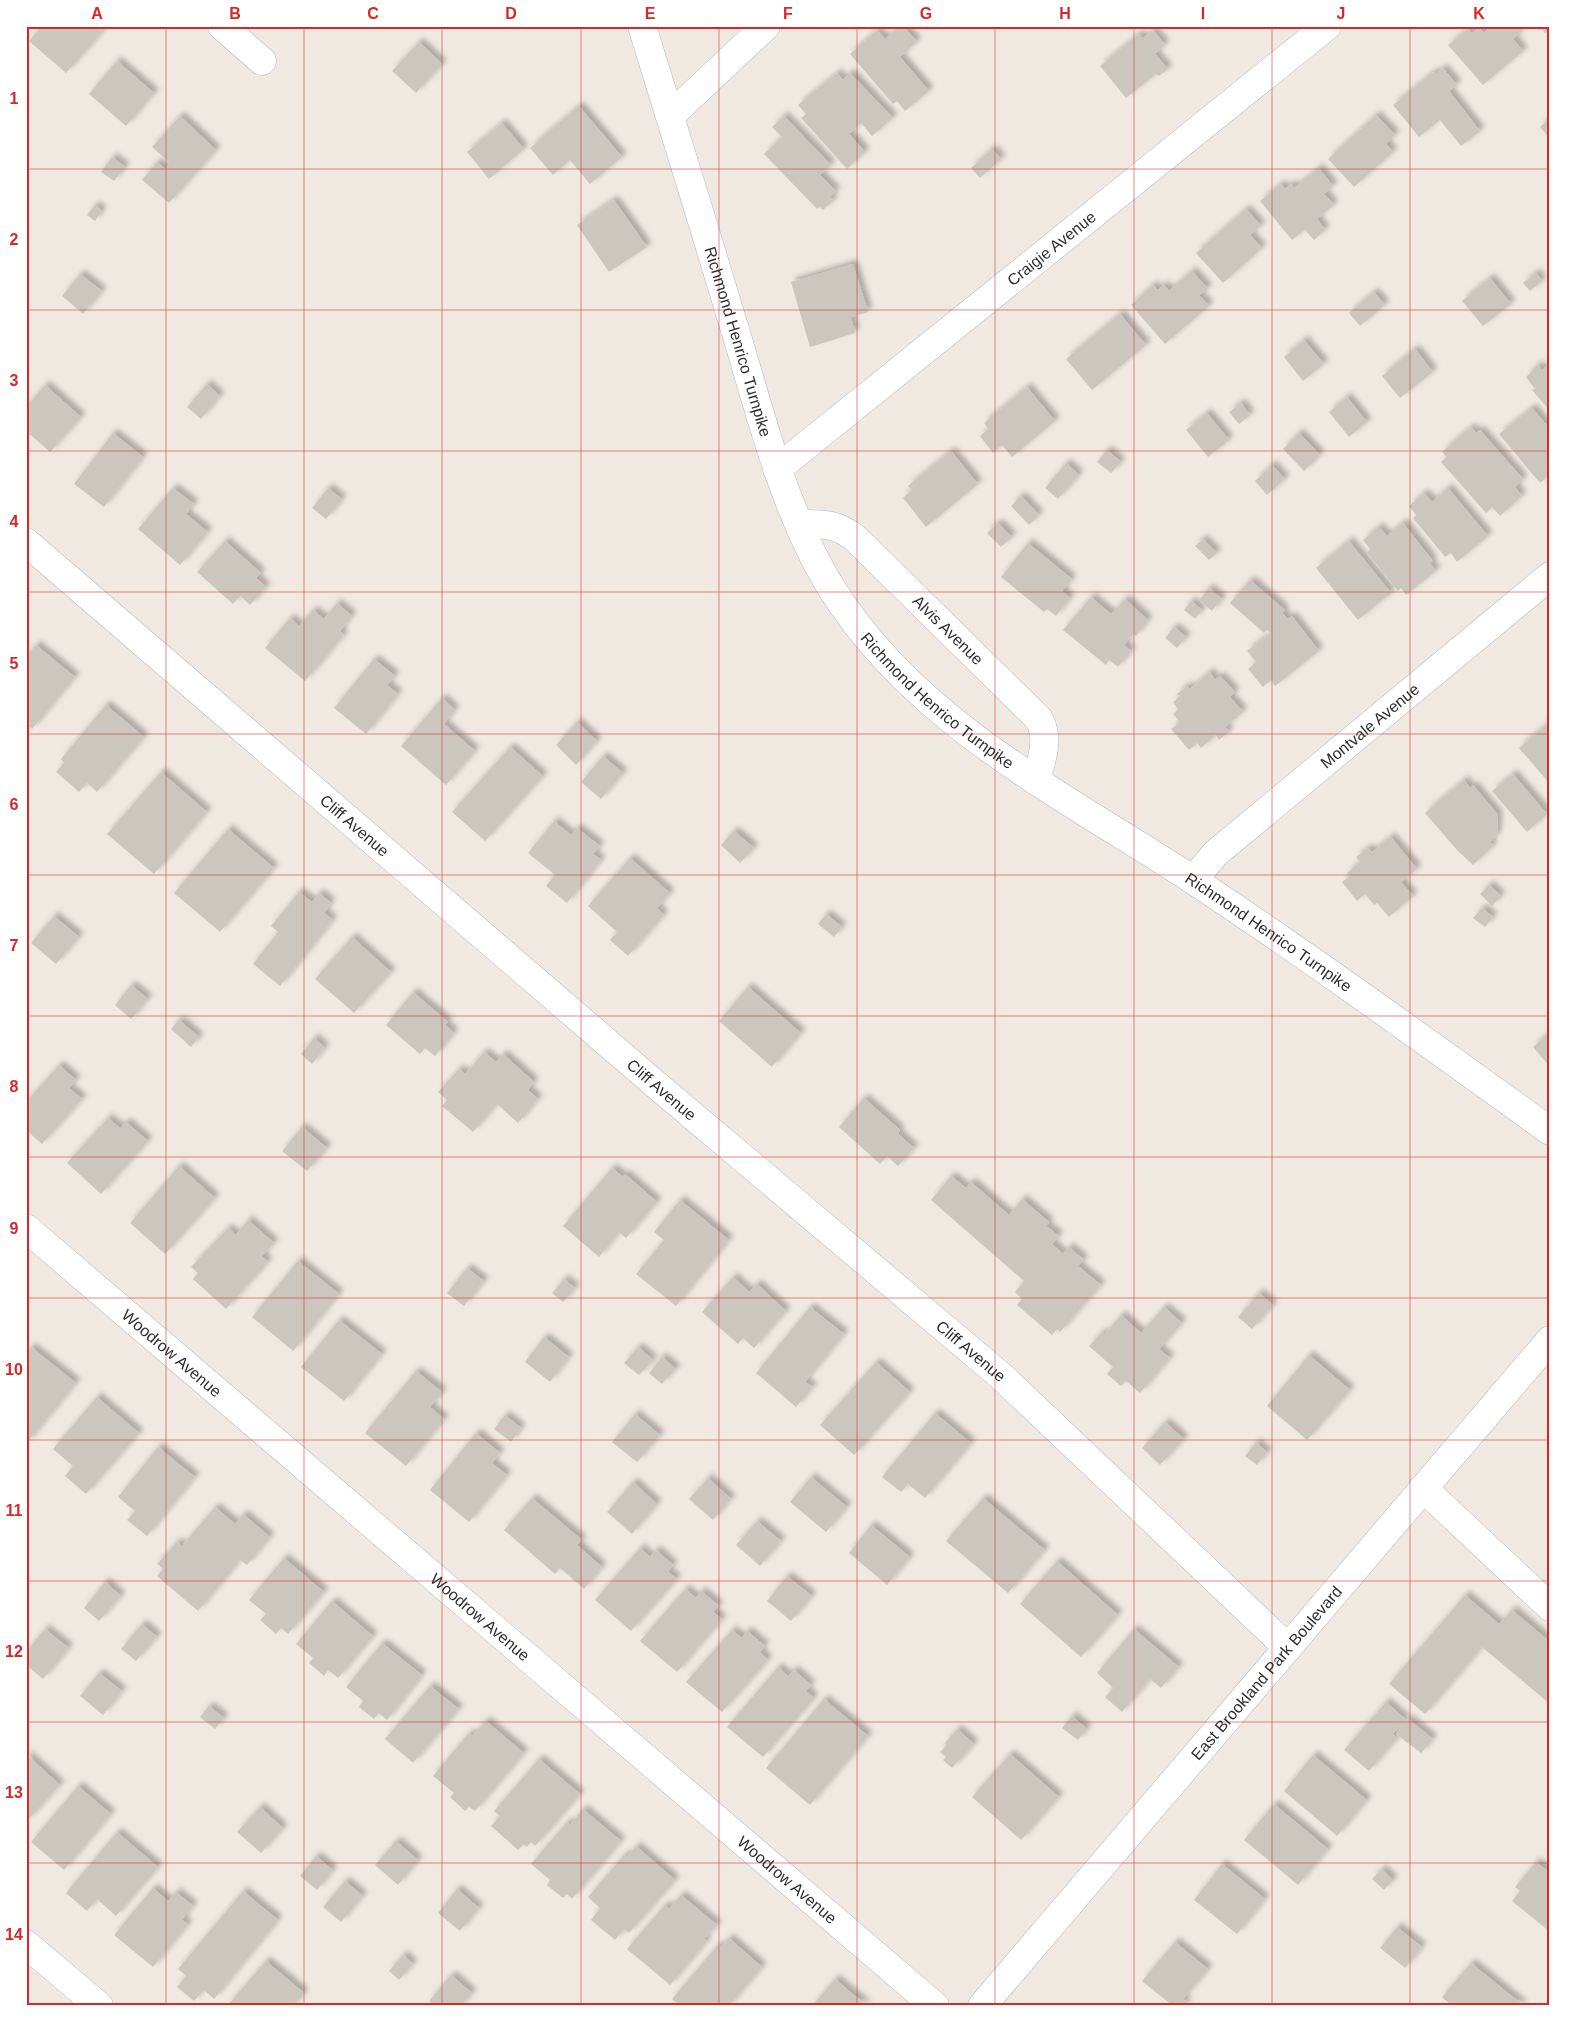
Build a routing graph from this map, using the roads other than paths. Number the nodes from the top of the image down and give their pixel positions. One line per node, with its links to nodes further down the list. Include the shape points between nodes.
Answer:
1 (222, 26): 5 (street)
2 (642, 26): 6 (street, Richmond Henrico Turnpike)
3 (766, 26): 6 (street)
4 (1326, 26): 7 (street, Craigie Avenue)
5 (262, 61)
6 (670, 116): 7 (street, Richmond Henrico Turnpike)
7 (777, 469): 8 (street, Richmond Henrico Turnpike)
8 (799, 524): 11 (street, Richmond Henrico Turnpike, via 840,601 900,673 947,715); 11 (street, Alvis Avenue, via 828,524 855,538 1039,719 1044,736)
9 (26, 542): 18 (street, Cliff Avenue, via 1001,1376)
10 (1550, 576): 12 (street, Montvale Avenue, via 1216,853)
11 (1036, 781): 12 (street, Richmond Henrico Turnpike)
12 (1193, 880): 13 (street, Richmond Henrico Turnpike)
13 (1550, 1131)
14 (26, 1228): 21 (street, Woodrow Avenue)
15 (1550, 1340): 16 (street, East Brookland Park Boulevard)
16 (1423, 1488): 17 (street); 18 (street, East Brookland Park Boulevard)
17 (1550, 1607)
18 (1288, 1648): 22 (street, East Brookland Park Boulevard)
19 (26, 1944): 20 (street)
20 (99, 2006)
21 (935, 2006)
22 (982, 2006)

